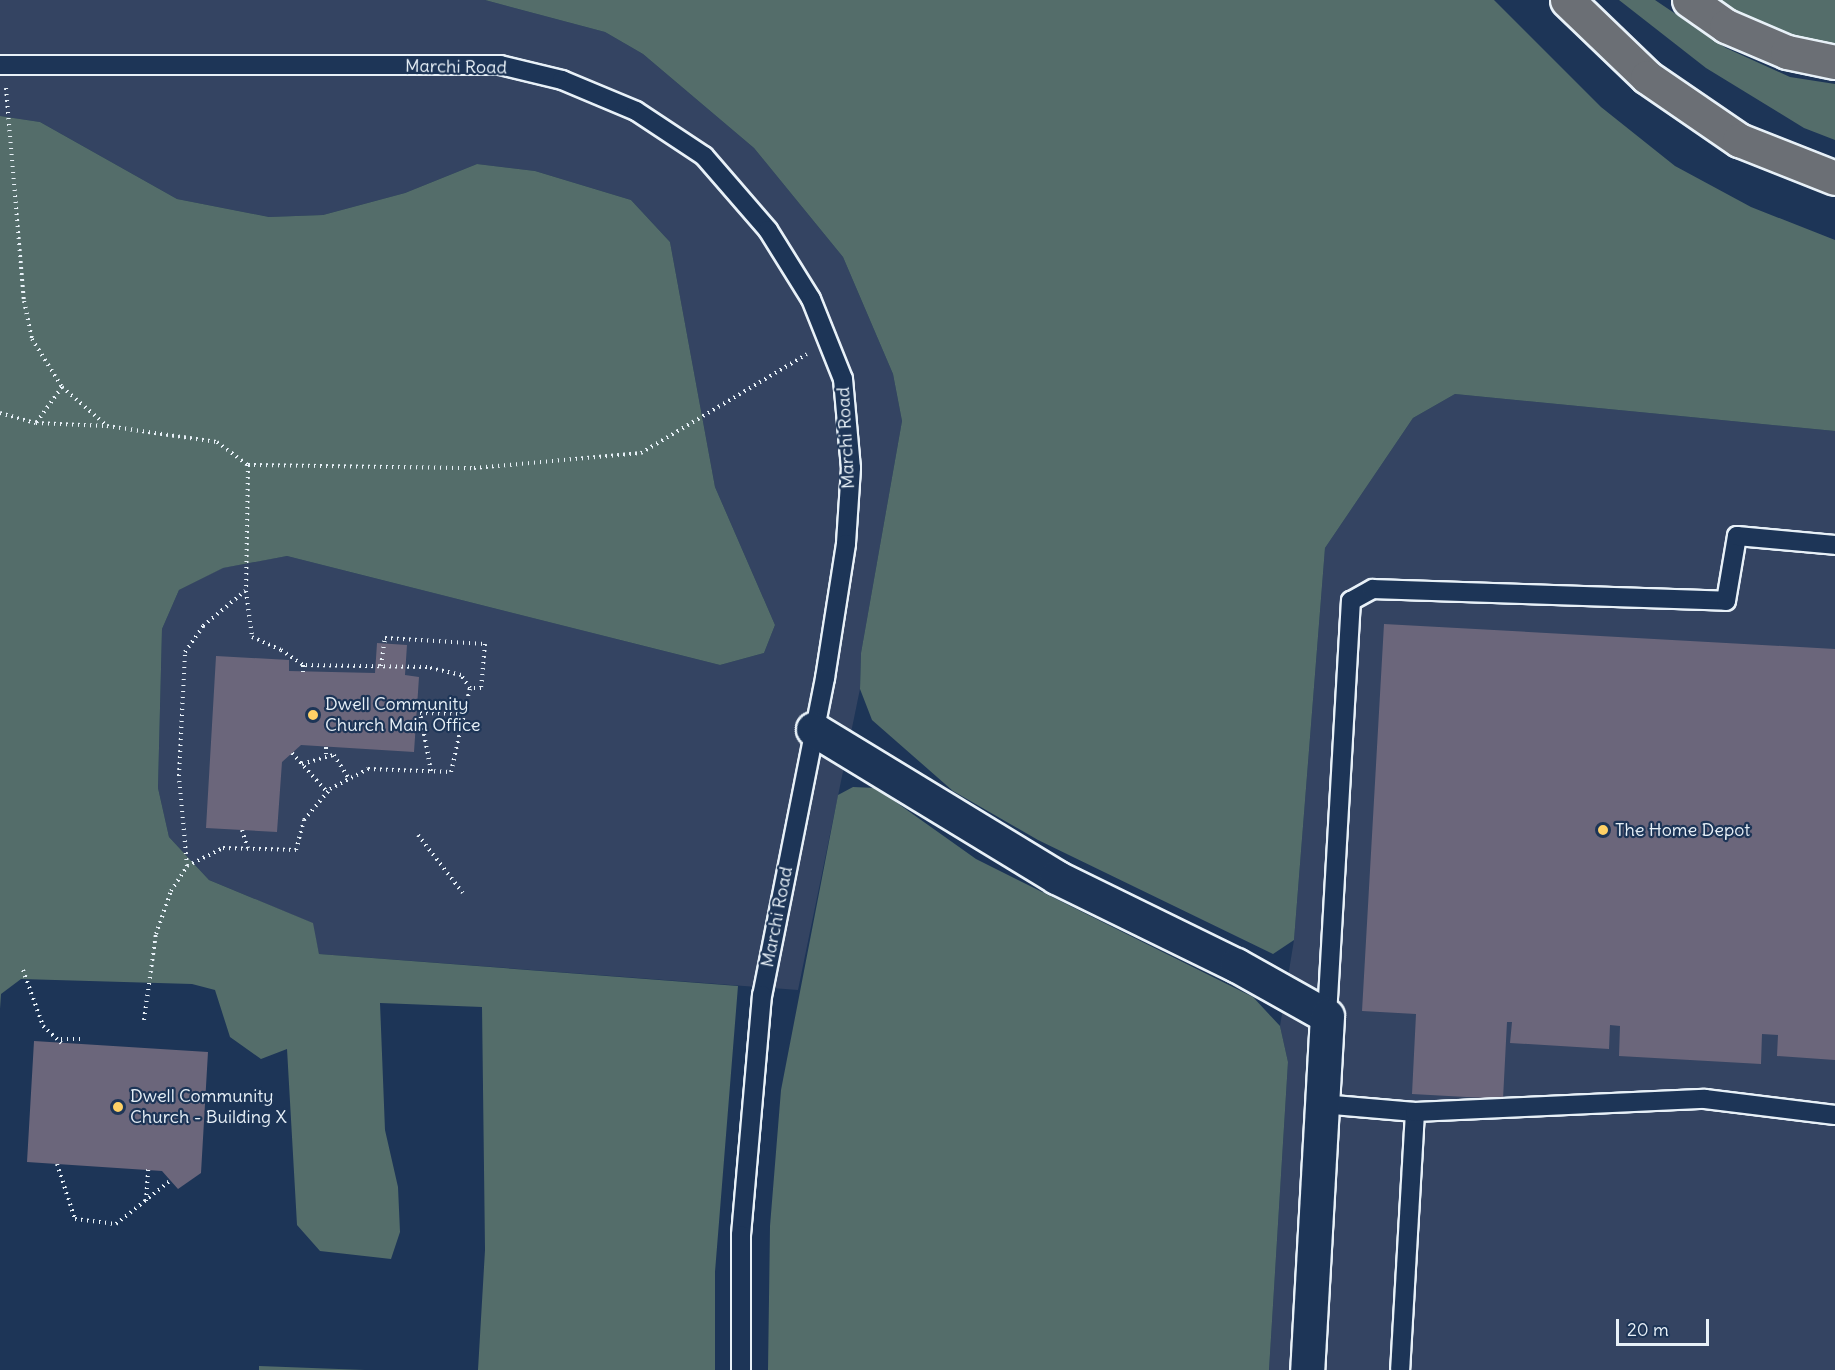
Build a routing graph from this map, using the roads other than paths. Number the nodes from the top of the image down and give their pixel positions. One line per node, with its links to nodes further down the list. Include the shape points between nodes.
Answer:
1 (1566, 0): 5 (highway, via 1647,77 1739,140)
2 (1689, 0): 3 (highway, via 1726,26 1787,52)
3 (1835, 62)
4 (0, 65): 7 (lane, Marchi Road, via 500,65 562,80 636,111 704,156 768,230 812,299 843,379 851,468 846,544)
5 (1835, 178)
6 (1835, 545): 8 (lane, via 1737,536 1726,601 1373,589 1351,601)
7 (813, 729): 8 (street, via 1056,877 1236,964); 12 (lane, Marchi Road, via 767,968 747,1119)
8 (1327, 1016): 9 (street)
9 (1322, 1104): 10 (lane); 13 (street)
10 (1415, 1112): 11 (lane, via 1705,1099); 14 (lane)
11 (1835, 1114)
12 (741, 1370)
13 (1307, 1370)
14 (1400, 1370)

